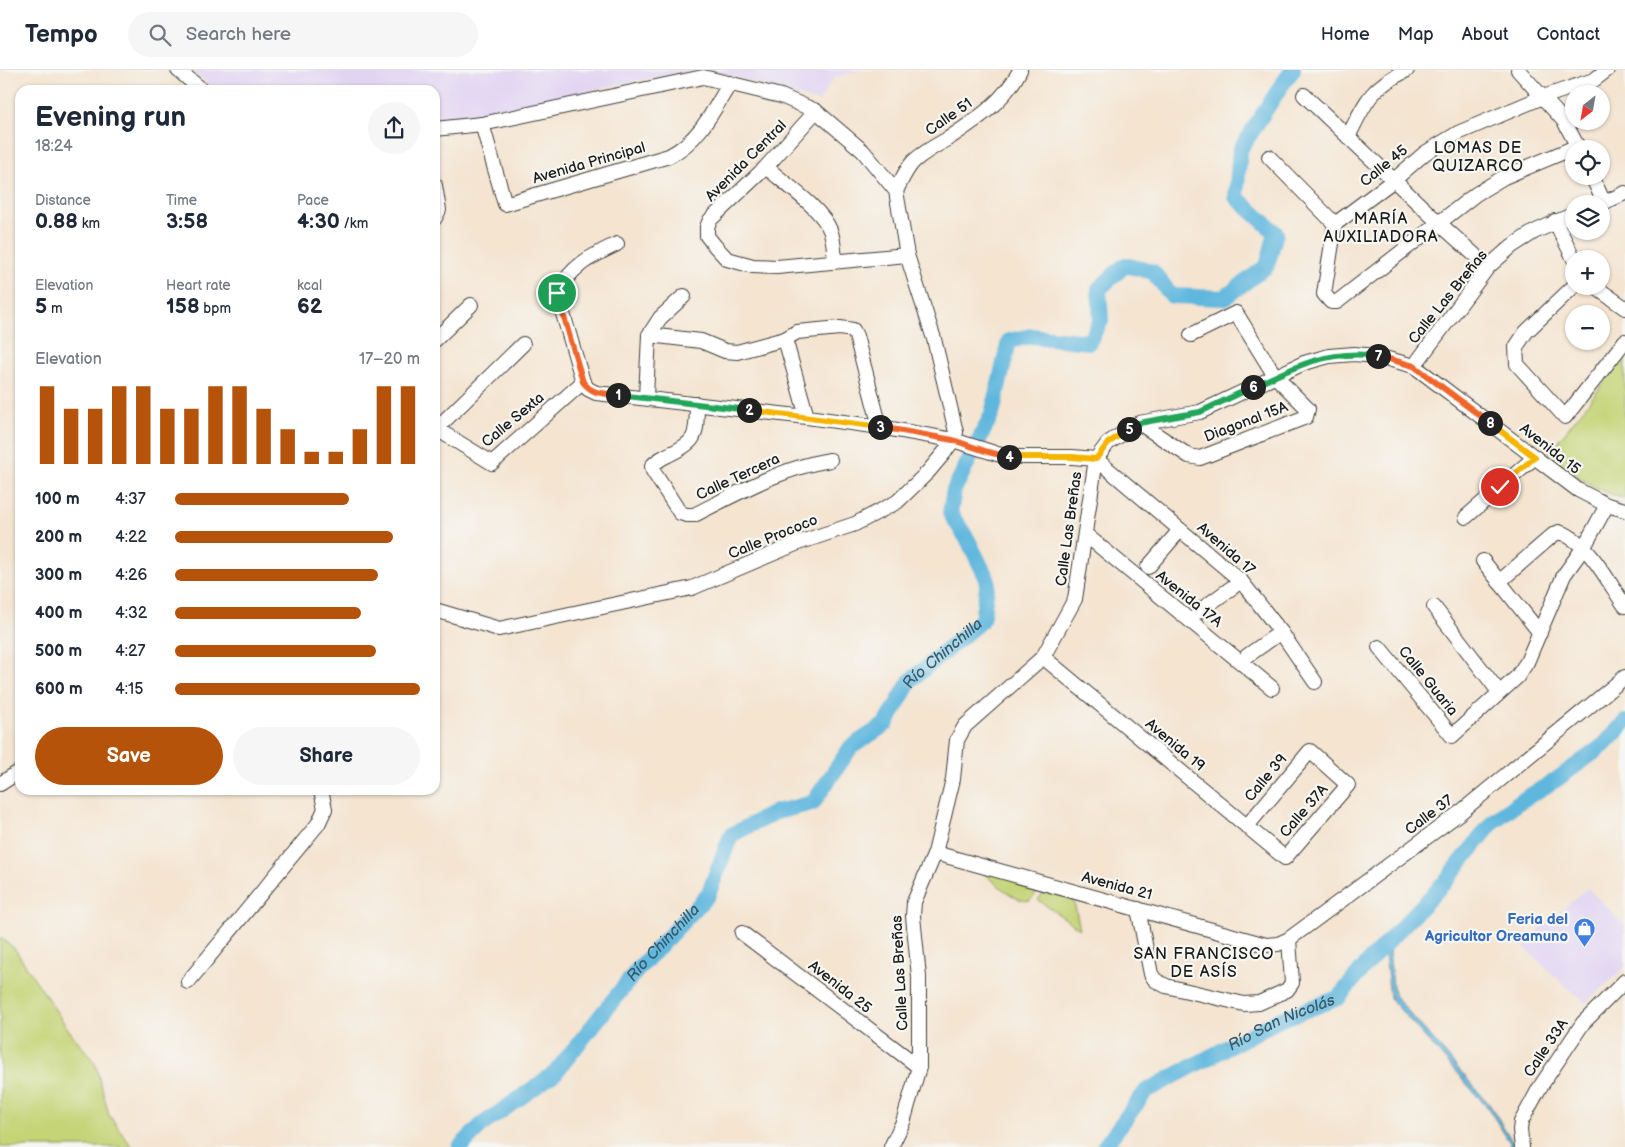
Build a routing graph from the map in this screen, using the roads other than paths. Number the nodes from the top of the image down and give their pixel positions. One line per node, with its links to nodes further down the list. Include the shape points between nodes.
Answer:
1 (178, 70): 7 (street)
2 (1020, 70): 19 (street, Calle 51, via 998,102 913,162)
3 (1407, 70): 13 (street, via 1379,86 1368,98)
4 (1518, 70): 9 (street)
5 (1607, 70): 9 (street, Calle 45, via 1594,80)
6 (730, 83): 10 (street, via 781,96); 11 (street, via 703,76); 11 (street, Avenida Principal, via 703,127 691,141 669,156 505,204)
7 (196, 85)
8 (1304, 95): 13 (street)
9 (1544, 97): 14 (street); 18 (street, Calle 45, via 1458,133 1425,153)
10 (816, 111): 17 (street, Avenida Central); 19 (street, via 863,151)
11 (482, 124): 12 (street)
12 (440, 128)
13 (1348, 137): 18 (street)
14 (1575, 140)
15 (1565, 154): 25 (street, via 1504,178 1476,194)
16 (1269, 157): 24 (street)
17 (766, 167): 29 (street, via 826,222 831,232); 29 (street, Avenida Central, via 710,220 706,227 707,236 727,259 753,266)
18 (1394, 180): 24 (street, Calle 45); 25 (street)
19 (896, 191): 28 (street)
20 (1625, 193): 21 (street)
21 (1610, 200)
22 (1565, 218): 23 (street, Calle Las Breñas)
23 (1556, 221): 27 (street); 30 (street, Calle Las Breñas, via 1512,246)
24 (1335, 224): 25 (street, via 1324,294 1331,302 1337,302)
25 (1440, 224): 30 (street)
26 (617, 244): 44 (street, via 577,266 557,293)
27 (1570, 250)
28 (907, 255): 29 (street, Avenida Central); 52 (street, via 934,339)
29 (835, 261)
30 (1488, 267): 42 (street, Calle Las Breñas)
31 (1565, 295): 40 (street, via 1526,332 1516,347 1517,364 1565,417)
32 (1607, 295): 35 (street)
33 (684, 296): 36 (street, via 653,325)
34 (471, 305): 37 (street)
35 (1625, 308)
36 (649, 334): 39 (street, via 701,341 737,352); 45 (street)
37 (440, 335)
38 (1191, 335): 43 (street, via 1236,313)
39 (785, 339): 47 (street); 50 (street, via 797,332 853,330)
40 (1625, 341)
41 (524, 344): 49 (street)
42 (1414, 366): 43 (street, Calle Las Breñas, via 1377,356 1354,354 1329,356); 53 (street, Avenida 15)
43 (1275, 376): 48 (street, Calle Las Breñas, via 1208,409); 48 (street, Diagonal 15A, via 1308,409 1306,417 1200,458 1189,456)
44 (583, 382): 45 (street, via 596,393); 51 (street, Calle Sexta, via 492,463)
45 (646, 397): 46 (street)
46 (697, 404): 47 (street); 55 (street, Calle Tercera, via 696,432 692,440 652,466 680,513 687,516 766,479)
47 (807, 417): 50 (street)
48 (1139, 423): 54 (street, Calle Las Breñas, via 1108,443)
49 (440, 424)
50 (880, 427): 52 (street)
51 (440, 430)
52 (959, 442): 54 (street, via 1007,457); 68 (street, Calle Prococo, via 897,502 855,524 798,543 692,588 499,629)
53 (1535, 457): 56 (street, Avenida 15, via 1578,490); 58 (street)
54 (1096, 459): 59 (street, Avenida 17); 60 (street, Calle Las Breñas)
55 (830, 460)
56 (1607, 505): 57 (street, Avenida 15); 61 (street)
57 (1625, 510)
58 (1466, 517)
59 (1180, 530): 63 (street); 64 (street, Avenida 17)
60 (1086, 535): 74 (street, Calle Las Breñas, via 1075,600); 77 (street, Avenida 17A)
61 (1584, 547): 65 (street, via 1559,532); 66 (street); 71 (street, via 1564,575)
62 (1483, 561): 65 (street)
63 (1148, 567)
64 (1241, 581): 69 (street); 70 (street, Avenida 17)
65 (1499, 582): 71 (street)
66 (1625, 606)
67 (1434, 608): 78 (street)
68 (440, 611)
69 (1198, 612)
70 (1281, 632): 73 (street); 76 (street, Avenida 17)
71 (1540, 633): 78 (street, via 1517,677)
72 (1379, 647): 78 (street, Calle Guaria, via 1452,736)
73 (1247, 656)
74 (1044, 657): 83 (street, Avenida 19); 84 (street, Calle Las Breñas, via 965,726 958,740)
75 (1625, 677): 88 (street, Calle 37, via 1462,811)
76 (1315, 682)
77 (1272, 688)
78 (1499, 692)
79 (15, 774): 80 (street)
80 (0, 784)
81 (1348, 785): 83 (street, Calle 39, via 1310,751); 85 (street, Calle 37A)
82 (322, 795): 90 (street, via 325,809 318,824)
83 (1247, 826): 85 (street, Avenida 19)
84 (935, 853): 86 (street, Avenida 21); 91 (street, Calle Las Breñas, via 914,902 912,916 919,977)
85 (1285, 858)
86 (1138, 908): 88 (street, Avenida 21, via 1266,946); 88 (street, via 1151,974 1156,980 1166,986 1244,1004 1259,1003 1287,990 1292,983)
87 (742, 933): 91 (street, Avenida 25)
88 (1289, 939)
89 (1625, 981): 93 (street, Calle 33A, via 1583,1023 1540,1087 1521,1122)
90 (188, 982)
91 (919, 1067): 92 (street, Calle Las Breñas, via 903,1122)
92 (891, 1147)
93 (1522, 1147)

